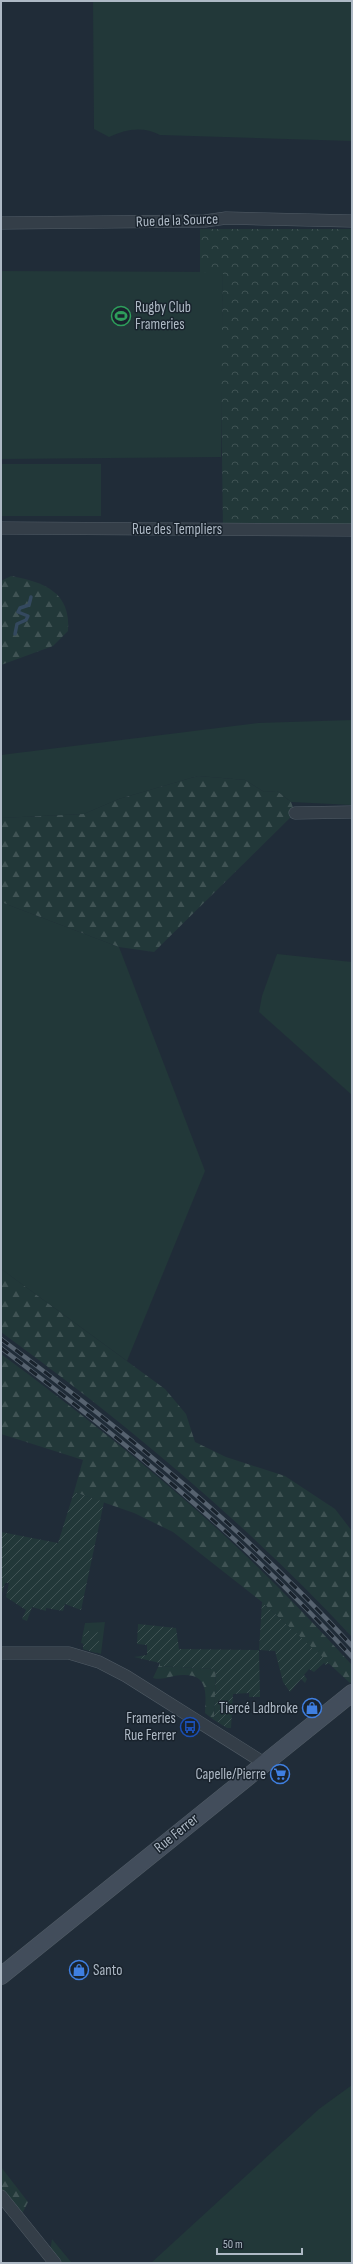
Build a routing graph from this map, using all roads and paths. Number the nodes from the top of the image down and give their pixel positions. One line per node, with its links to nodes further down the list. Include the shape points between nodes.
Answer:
1 (352, 221): 2 (street, Rue de la Source, via 226,218 205,221)
2 (1, 223)
3 (1, 528): 4 (street, Rue des Templiers)
4 (352, 530)
5 (352, 812): 6 (street)
6 (295, 813)
7 (1, 1653): 9 (street, via 70,1653 99,1662 126,1676)
8 (352, 1693): 9 (main road, Rue Ferrer)
9 (264, 1763): 10 (main road, Rue Ferrer)
10 (1, 1976)
11 (1, 2196): 12 (street)
12 (55, 2263)

